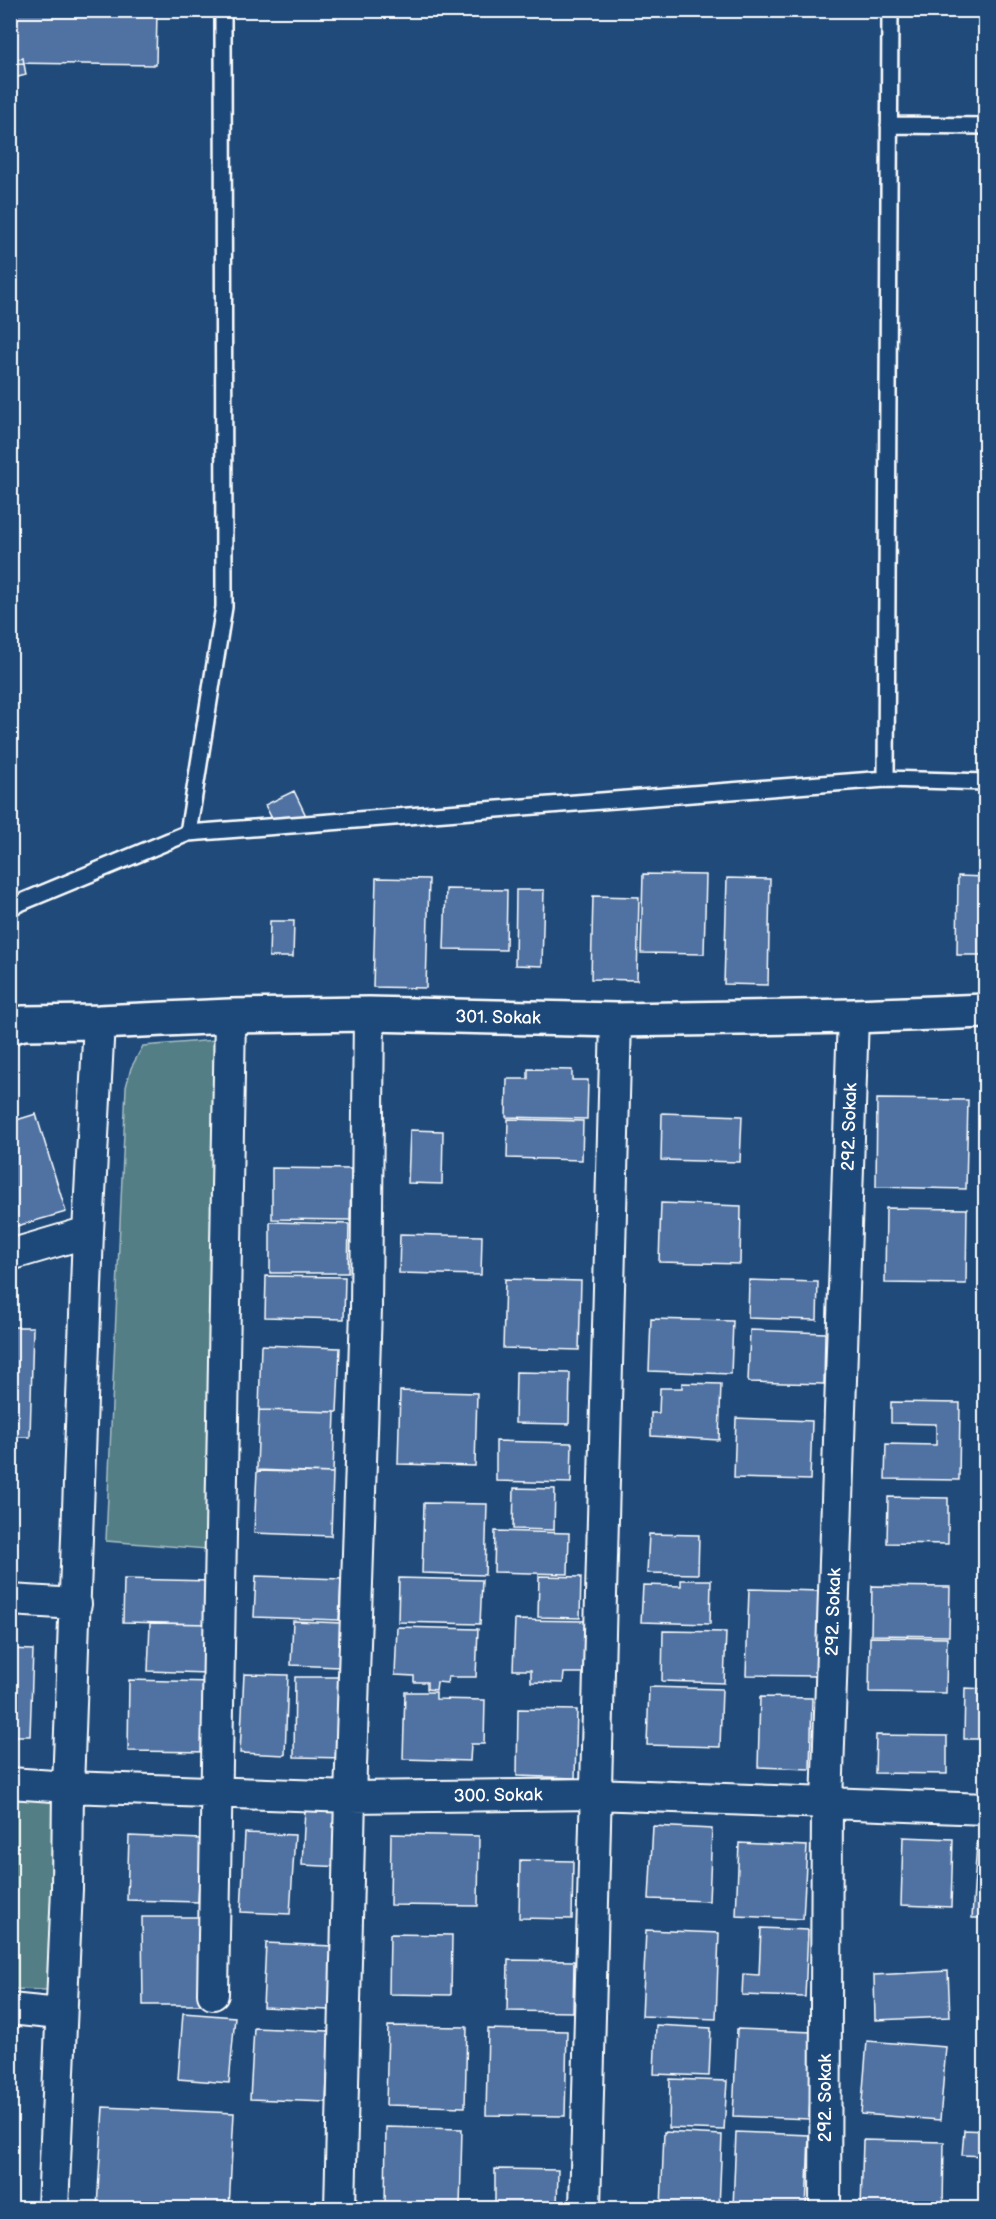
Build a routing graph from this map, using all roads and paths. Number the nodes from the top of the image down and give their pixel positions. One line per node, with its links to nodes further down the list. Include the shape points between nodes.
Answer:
1 (224, 10): 7 (lane, via 224,607)
2 (890, 10): 3 (lane)
3 (889, 125): 4 (lane); 5 (lane)
4 (986, 126)
5 (886, 779): 6 (lane); 7 (lane)
6 (986, 782)
7 (188, 833): 8 (lane)
8 (10, 907)
9 (986, 1011): 12 (street, 301. Sokak)
10 (369, 1014): 11 (street, 301. Sokak); 13 (street, 301. Sokak); 24 (street, via 366,1309)
11 (230, 1016): 14 (street, 301. Sokak); 22 (street)
12 (853, 1016): 13 (street, 301. Sokak); 25 (street, 292. Sokak)
13 (616, 1020): 23 (street)
14 (99, 1022): 15 (street, 301. Sokak, via 23,1023); 16 (street)
15 (10, 1028)
16 (88, 1232): 17 (street); 19 (street)
17 (10, 1255)
18 (10, 1600): 19 (street)
19 (76, 1604): 21 (street)
20 (10, 1783): 21 (street, 300. Sokak)
21 (68, 1787): 22 (street, 300. Sokak); 29 (street)
22 (218, 1791): 24 (street, 300. Sokak); 27 (street)
23 (595, 1794): 24 (street, 300. Sokak); 25 (street, 300. Sokak); 32 (street)
24 (350, 1797): 31 (street)
25 (827, 1804): 26 (street, 300. Sokak); 33 (street, 292. Sokak)
26 (986, 1809)
27 (213, 1994)
28 (10, 2009): 29 (street)
29 (60, 2014): 30 (street)
30 (53, 2208)
31 (340, 2208)
32 (585, 2208)
33 (825, 2208)

